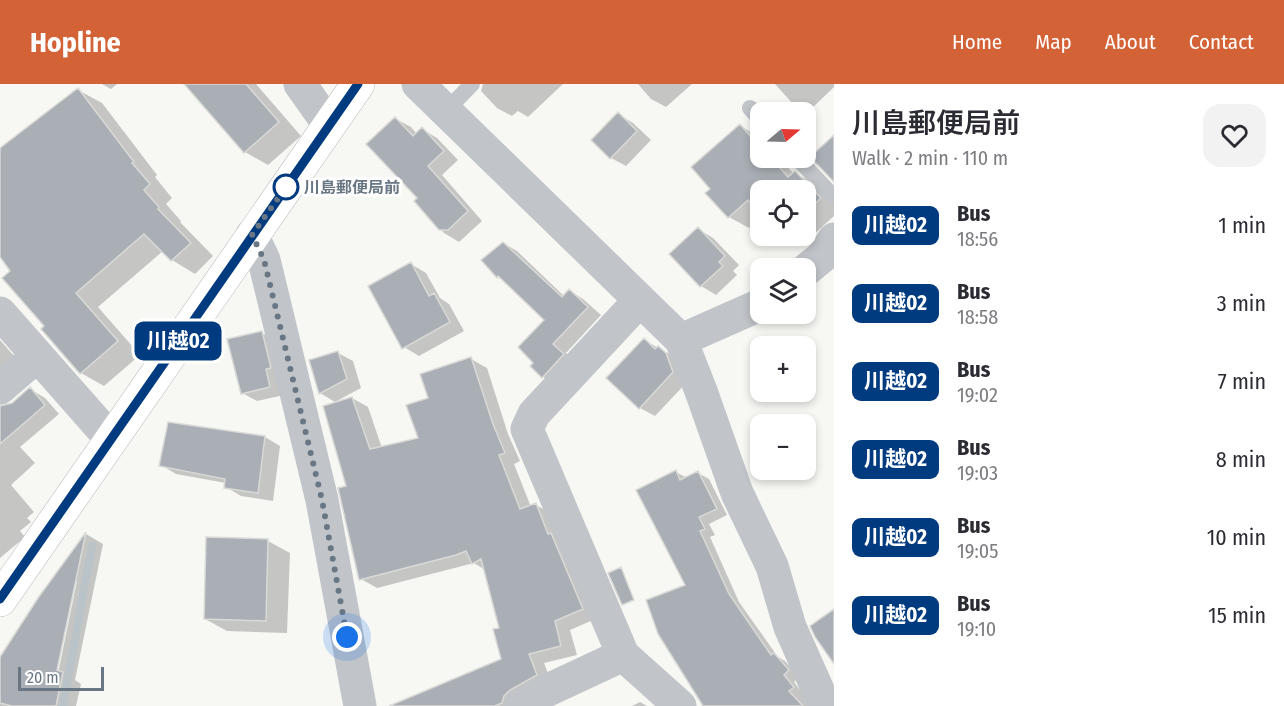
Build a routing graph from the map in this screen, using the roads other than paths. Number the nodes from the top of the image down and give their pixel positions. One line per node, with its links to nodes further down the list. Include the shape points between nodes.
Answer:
1 (300, 84): 6 (street)
2 (358, 84): 6 (street)
3 (418, 84): 5 (street)
4 (472, 84): 5 (lane)
5 (446, 111): 12 (street)
6 (329, 125): 9 (street)
7 (806, 168): 8 (lane)
8 (834, 197)
9 (252, 235): 18 (street); 21 (street, via 264,260 322,500)
10 (834, 239): 11 (street)
11 (816, 261)
12 (640, 300): 15 (street); 20 (street, via 534,414 527,429)
13 (750, 309): 15 (street)
14 (0, 312): 16 (street)
15 (681, 340): 24 (street, via 736,493 772,566 790,627)
16 (36, 356): 17 (street); 18 (street)
17 (0, 388)
18 (111, 439): 19 (street)
19 (0, 600)
20 (623, 654): 22 (street); 23 (street)
21 (360, 706)
22 (520, 706)
23 (680, 706)
24 (825, 706)

